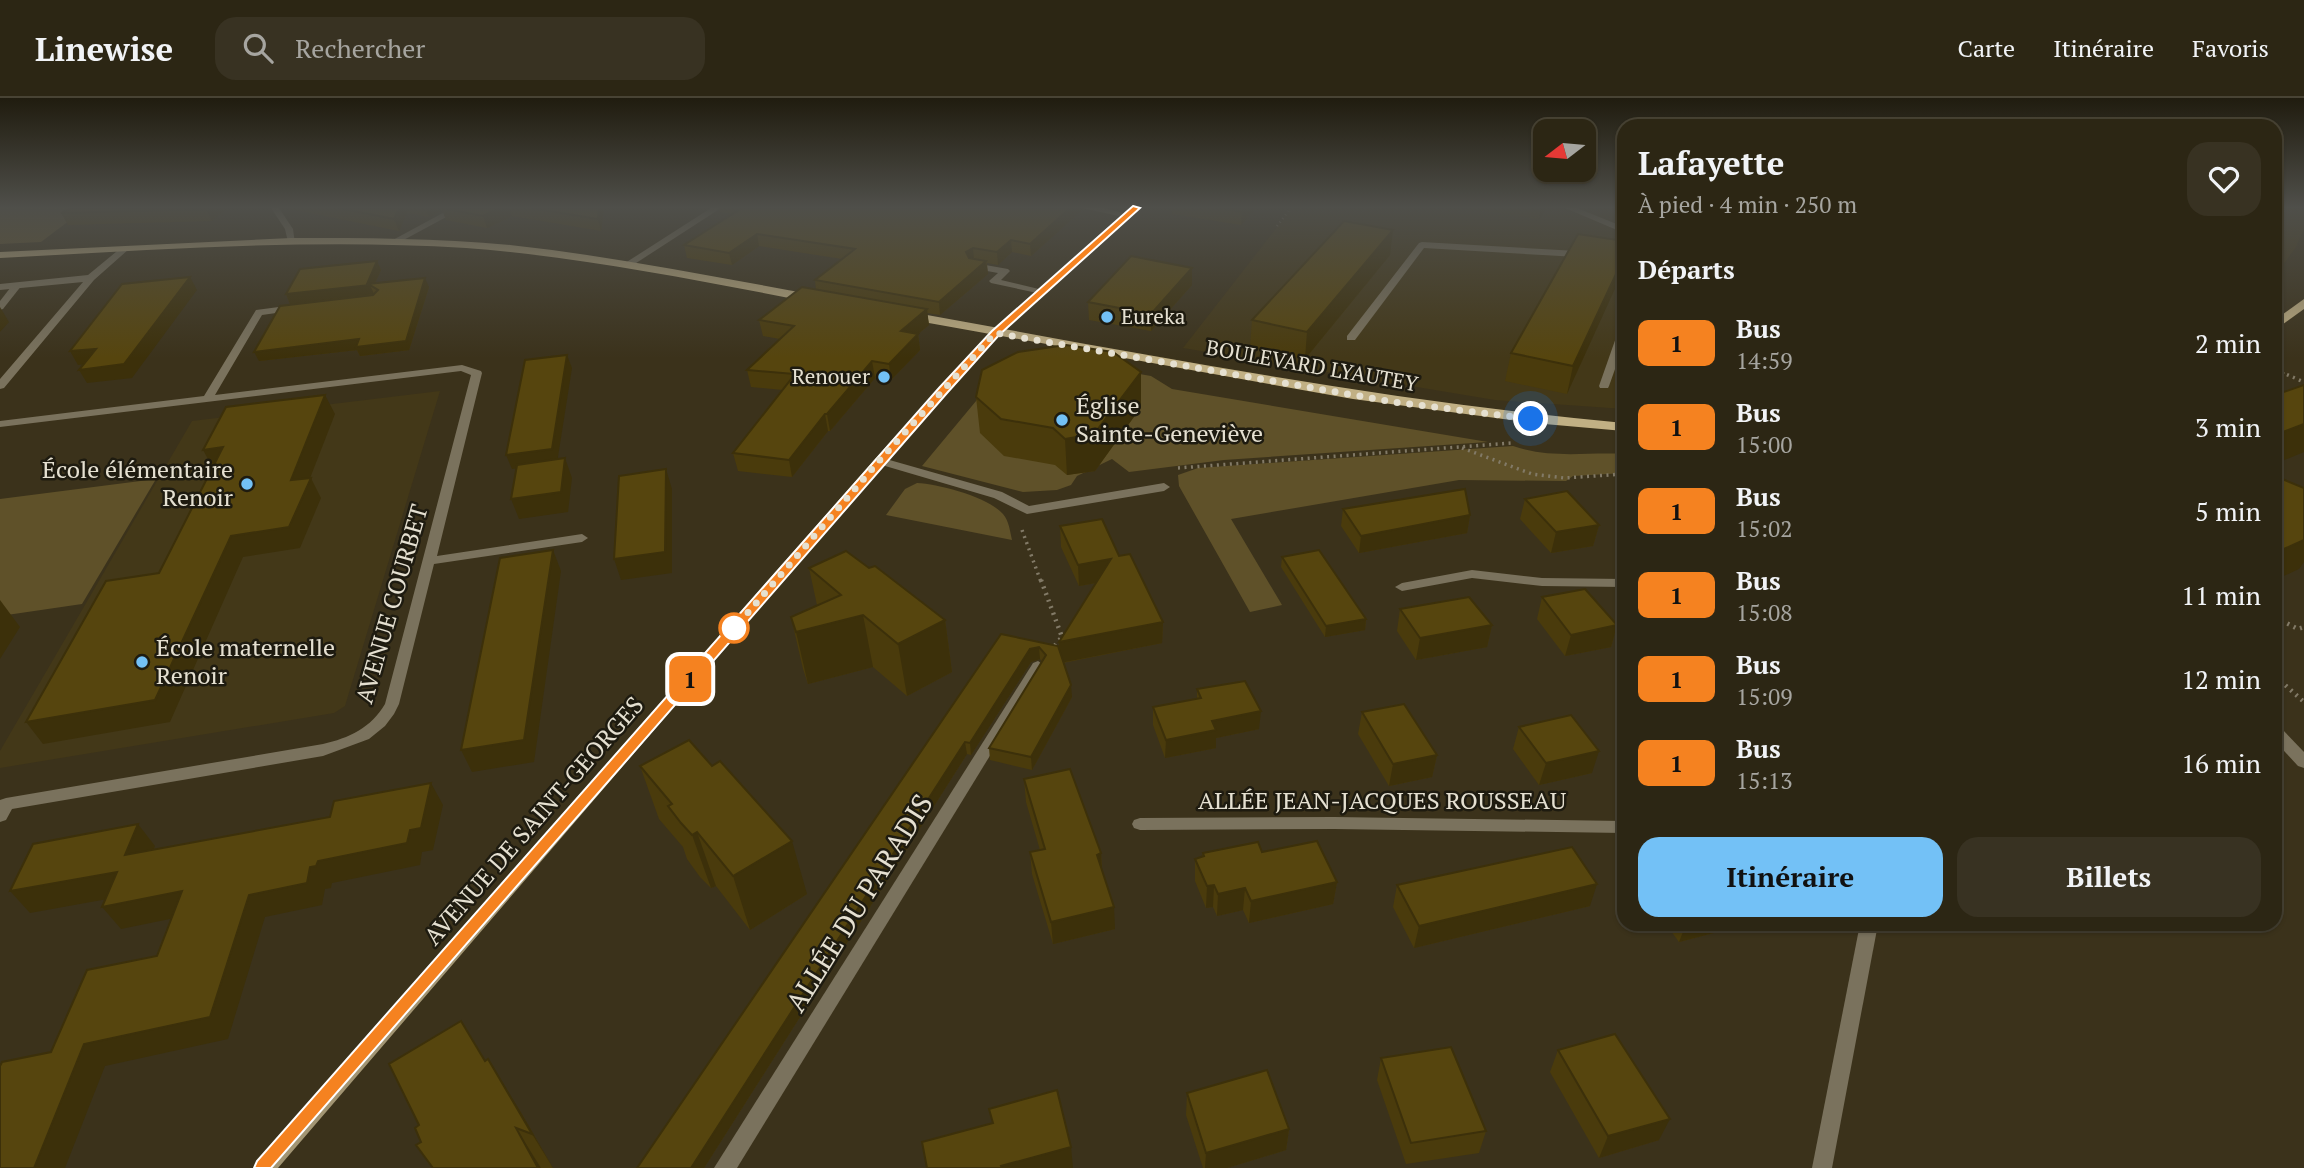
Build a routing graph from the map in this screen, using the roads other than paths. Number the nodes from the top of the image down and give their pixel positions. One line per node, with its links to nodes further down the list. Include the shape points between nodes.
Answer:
1 (115, 258): 8 (street)
2 (578, 258): 6 (main road)
3 (638, 258): 6 (street)
4 (1080, 258): 11 (main road, AVENUE DE SAINT-GEORGES)
5 (1412, 258): 19 (street)
6 (627, 265): 12 (main road)
7 (974, 266): 11 (street, via 1005,271 994,281)
8 (91, 278): 9 (street); 21 (street)
9 (17, 285): 10 (street); 14 (street)
10 (0, 287)
11 (1042, 291): 18 (main road, AVENUE DE SAINT-GEORGES)
12 (827, 301)
13 (2304, 303): 17 (main road)
14 (0, 307)
15 (310, 307): 23 (street, via 259,312)
16 (894, 313): 18 (main road, BOULEVARD LYAUTEY)
17 (2282, 320)
18 (995, 333): 25 (main road, BOULEVARD LYAUTEY, via 1394,402); 26 (main road, AVENUE DE SAINT-GEORGES)
19 (1351, 338)
20 (1617, 349): 22 (street)
21 (0, 386)
22 (1604, 386)
23 (208, 398): 24 (street, AVENUE COURBET); 29 (street, AVENUE COURBET, via 462,368 477,373)
24 (0, 424)
25 (1617, 426)
26 (879, 461): 27 (street, via 998,495 1027,510); 39 (main road, AVENUE DE SAINT-GEORGES)
27 (1164, 487)
28 (582, 538): 29 (street)
29 (429, 561): 35 (street, AVENUE COURBET, via 392,704 370,733 323,750 6,804)
30 (1617, 583): 31 (street, via 1542,582 1472,574)
31 (1402, 587)
32 (1038, 666): 40 (street, ALLÉE DU PARADIS)
33 (2282, 738): 34 (street)
34 (2304, 762)
35 (0, 816)
36 (1140, 824): 37 (street, ALLÉE JEAN-JACQUES ROUSSEAU)
37 (1617, 827)
38 (1868, 931): 41 (street)
39 (264, 1168)
40 (725, 1168)
41 (1822, 1168)

